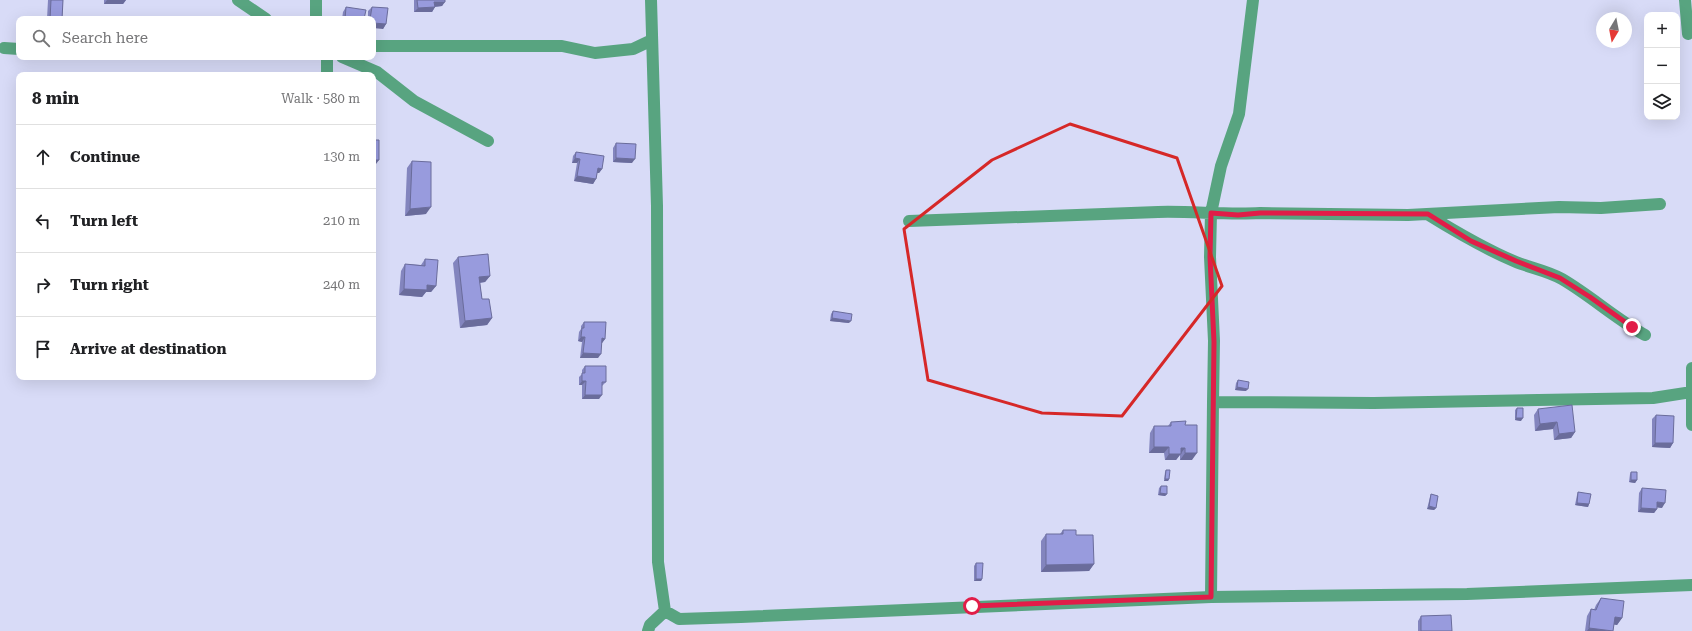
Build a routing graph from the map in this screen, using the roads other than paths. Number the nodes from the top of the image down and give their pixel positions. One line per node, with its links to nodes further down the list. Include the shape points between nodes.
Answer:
1 (238, 0): 6 (street)
2 (316, 0): 7 (street)
3 (651, 0): 9 (street)
4 (1253, 0): 18 (street, via 1239,114 1221,166)
5 (1686, 0): 8 (street)
6 (262, 16)
7 (316, 16)
8 (1688, 34)
9 (652, 40): 10 (street, via 633,49 595,53 562,46); 28 (street, via 657,214 658,562)
10 (376, 46)
11 (4, 48): 12 (street)
12 (16, 49)
13 (327, 60): 15 (street)
14 (349, 60): 16 (street, via 377,72 414,101)
15 (327, 72)
16 (488, 141)
17 (1660, 204): 19 (street)
18 (1211, 213): 19 (street); 20 (street, via 1142,212); 24 (street)
19 (1428, 214): 21 (street, via 1471,241 1560,278)
20 (909, 221)
21 (1645, 335)
22 (1692, 368): 23 (street)
23 (1692, 392): 24 (street, via 1653,398 1374,403); 25 (street)
24 (1213, 402): 27 (street)
25 (1692, 425)
26 (1692, 585): 27 (street, via 1467,594)
27 (1211, 597): 28 (street, via 679,619)
28 (665, 611): 29 (street, via 650,625)
29 (648, 631)

